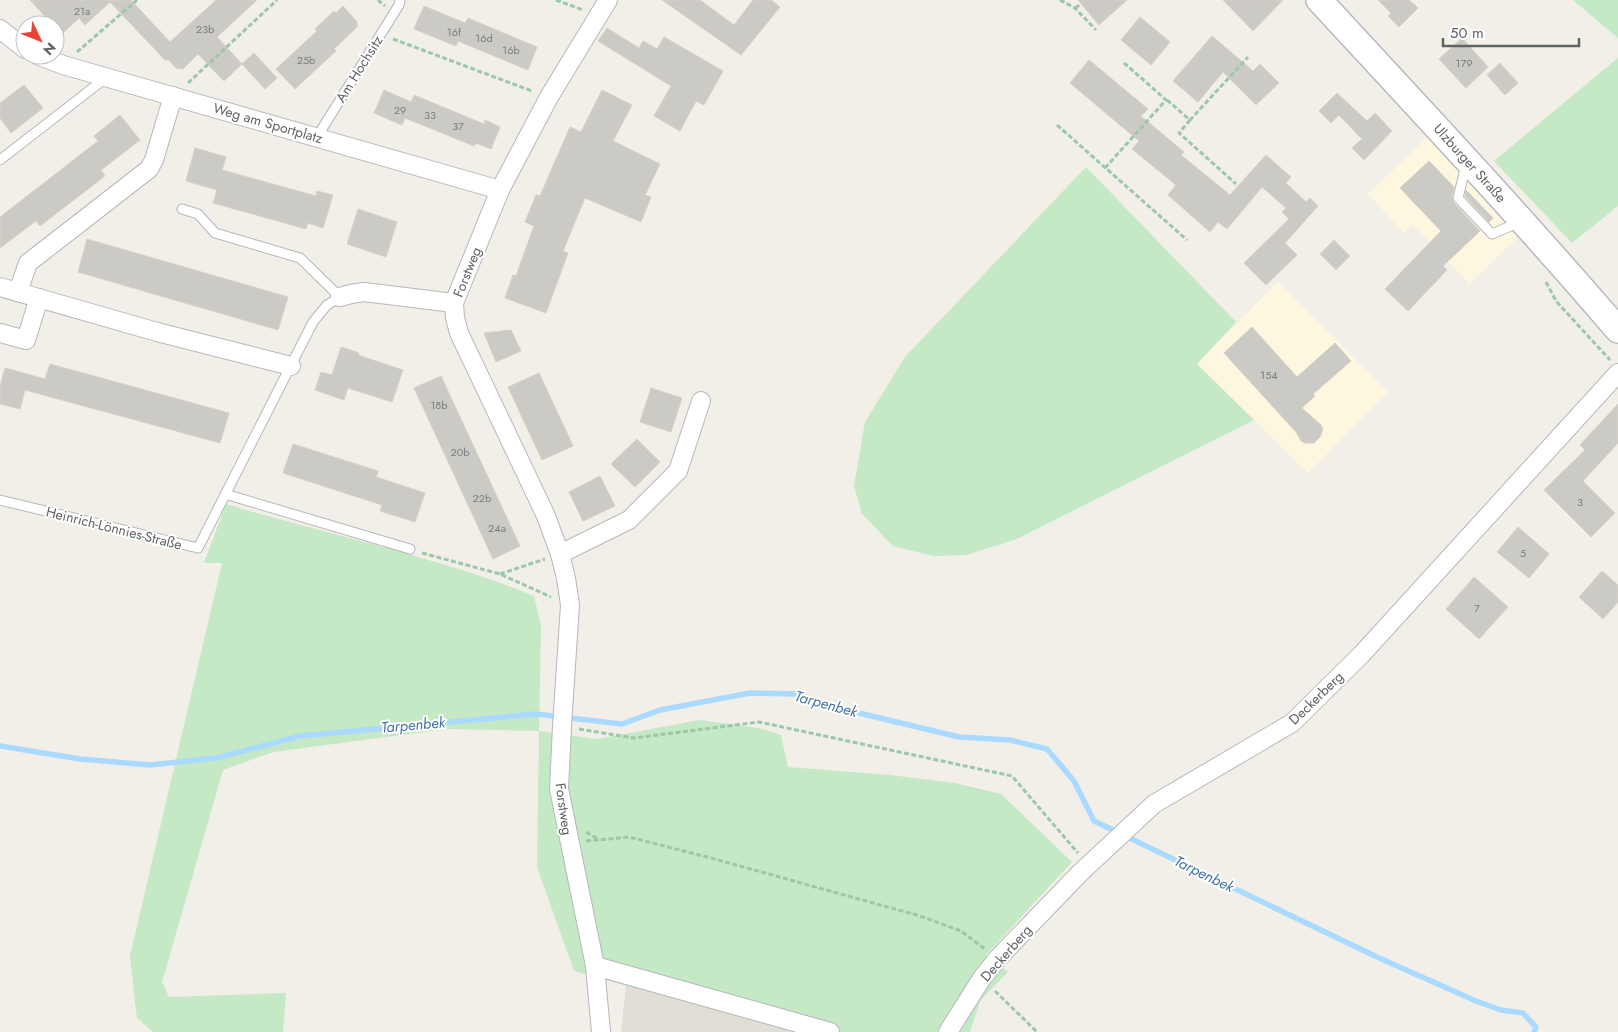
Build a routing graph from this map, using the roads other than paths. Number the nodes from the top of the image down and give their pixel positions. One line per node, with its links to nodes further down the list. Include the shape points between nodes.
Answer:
1 (400, 0): 9 (lane, Am Hochsitz)
2 (608, 0): 12 (street, Forstweg, via 549,97)
3 (1319, 0): 11 (main road, Ulzburger Straße)
4 (0, 29): 5 (street)
5 (15, 41)
6 (65, 65): 7 (street, Weg am Sportplatz)
7 (107, 77): 8 (street, Weg am Sportplatz); 10 (lane)
8 (173, 96): 9 (street, Weg am Sportplatz); 16 (street, via 151,166 28,264)
9 (317, 137): 12 (street, Weg am Sportplatz)
10 (0, 160)
11 (1468, 160): 14 (main road, Ulzburger Straße); 14 (lane, via 1458,198 1492,234)
12 (500, 190): 19 (street, Forstweg)
13 (182, 209): 17 (lane, via 198,214 215,233 300,258)
14 (1523, 221): 20 (main road, Ulzburger Straße)
15 (0, 287): 16 (street)
16 (18, 292): 18 (street)
17 (340, 297): 19 (street, Heinrich-Lönnies-Straße, via 364,292); 22 (lane, Heinrich-Lönnies-Straße, via 315,318)
18 (39, 298): 21 (street, via 26,340); 22 (street)
19 (454, 303): 28 (street, Forstweg, via 459,333 546,516)
20 (1618, 330)
21 (0, 333)
22 (291, 366): 25 (lane, Heinrich-Lönnies-Straße)
23 (1618, 373): 32 (street, Deckerberg, via 1361,655 1292,723 1154,804 1089,864 998,957)
24 (701, 401): 28 (street, via 678,471 629,520)
25 (225, 494): 26 (lane, Heinrich-Lönnies-Straße, via 198,548); 27 (lane)
26 (0, 500)
27 (410, 549)
28 (560, 554): 29 (street, Forstweg, via 570,605 559,789)
29 (595, 966): 30 (street, Forstweg); 31 (street)
30 (602, 1032)
31 (830, 1032)
32 (948, 1032)

